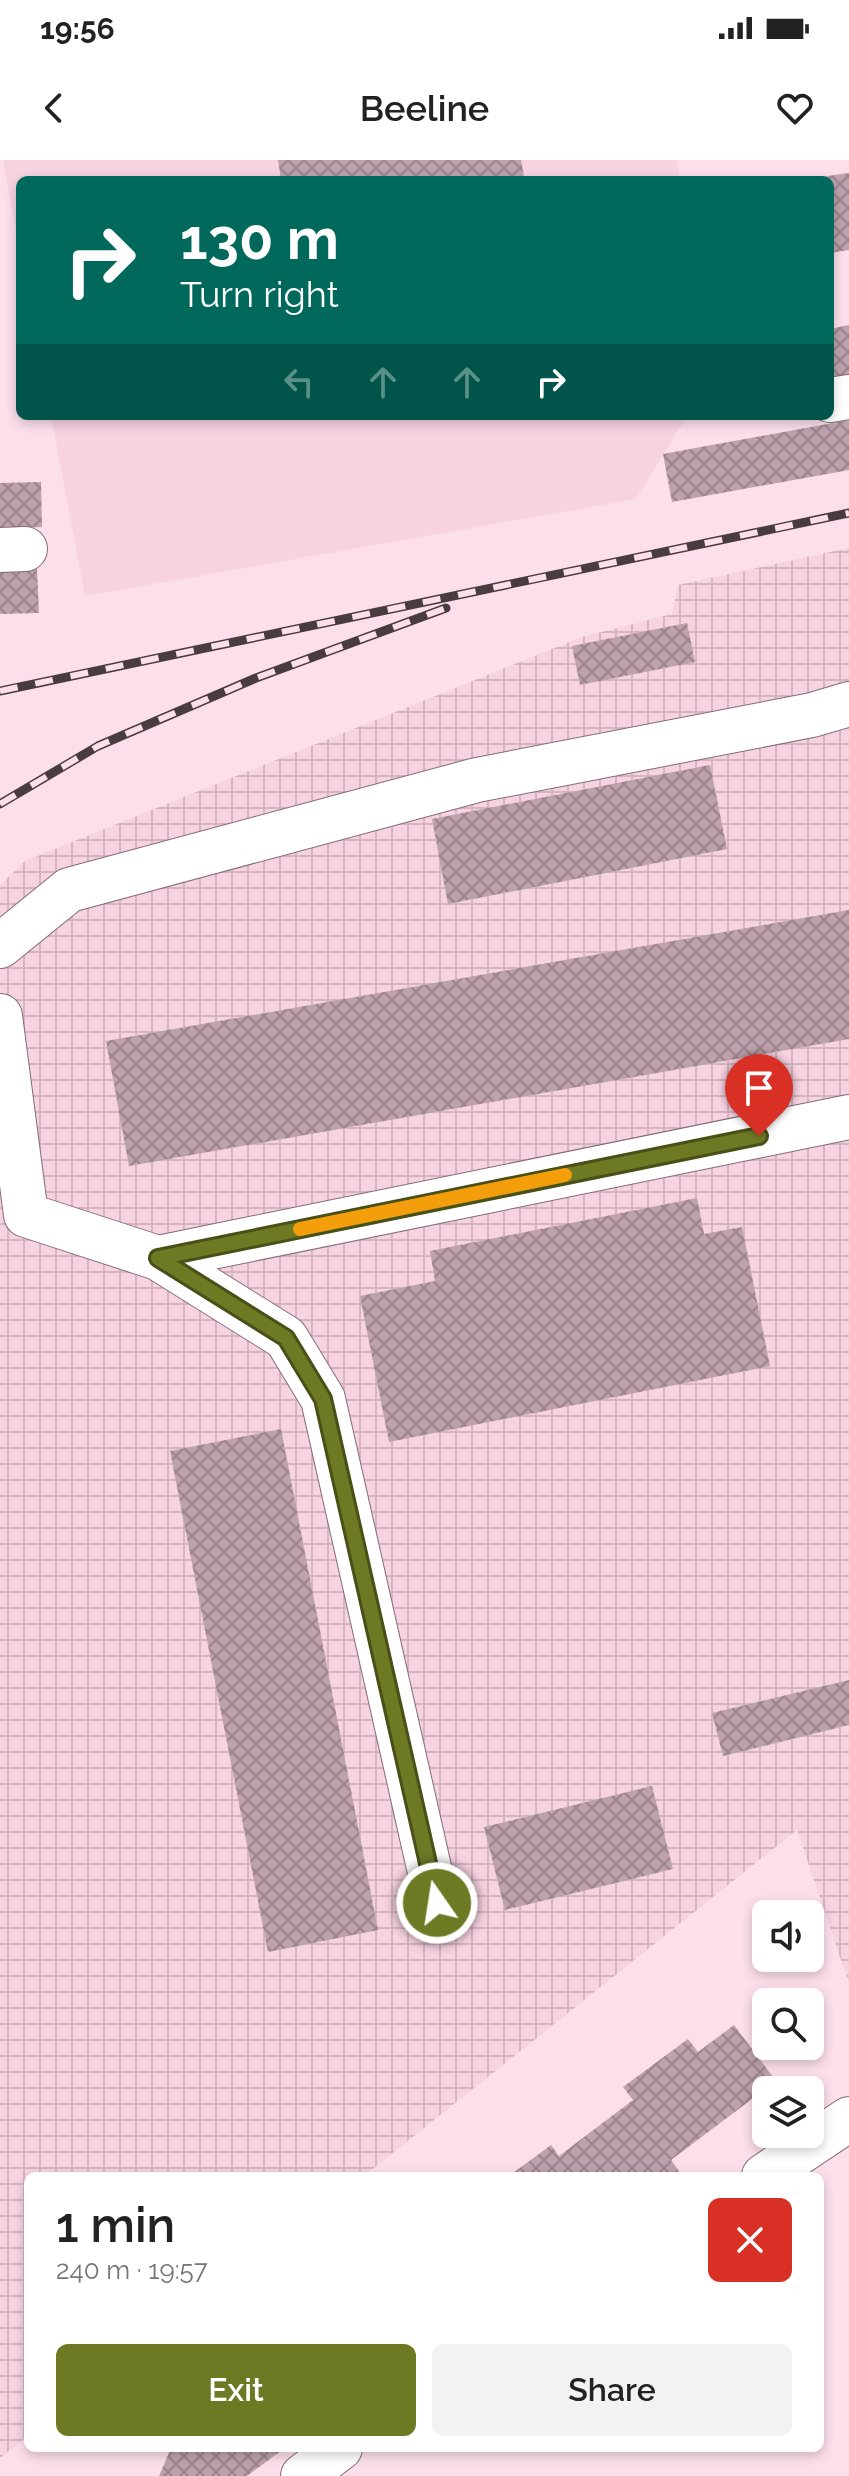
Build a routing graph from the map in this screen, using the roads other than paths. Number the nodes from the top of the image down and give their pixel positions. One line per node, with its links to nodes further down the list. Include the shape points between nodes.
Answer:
1 (849, 704): 2 (lane, via 477,780 69,890)
2 (0, 946)
3 (0, 1016): 5 (lane, via 26,1215)
4 (849, 1117): 5 (lane)
5 (158, 1258): 6 (lane, via 286,1338 323,1399)
6 (437, 1903)
7 (849, 2119): 8 (lane)
8 (770, 2172)
9 (335, 2452): 10 (lane)
10 (303, 2476)

